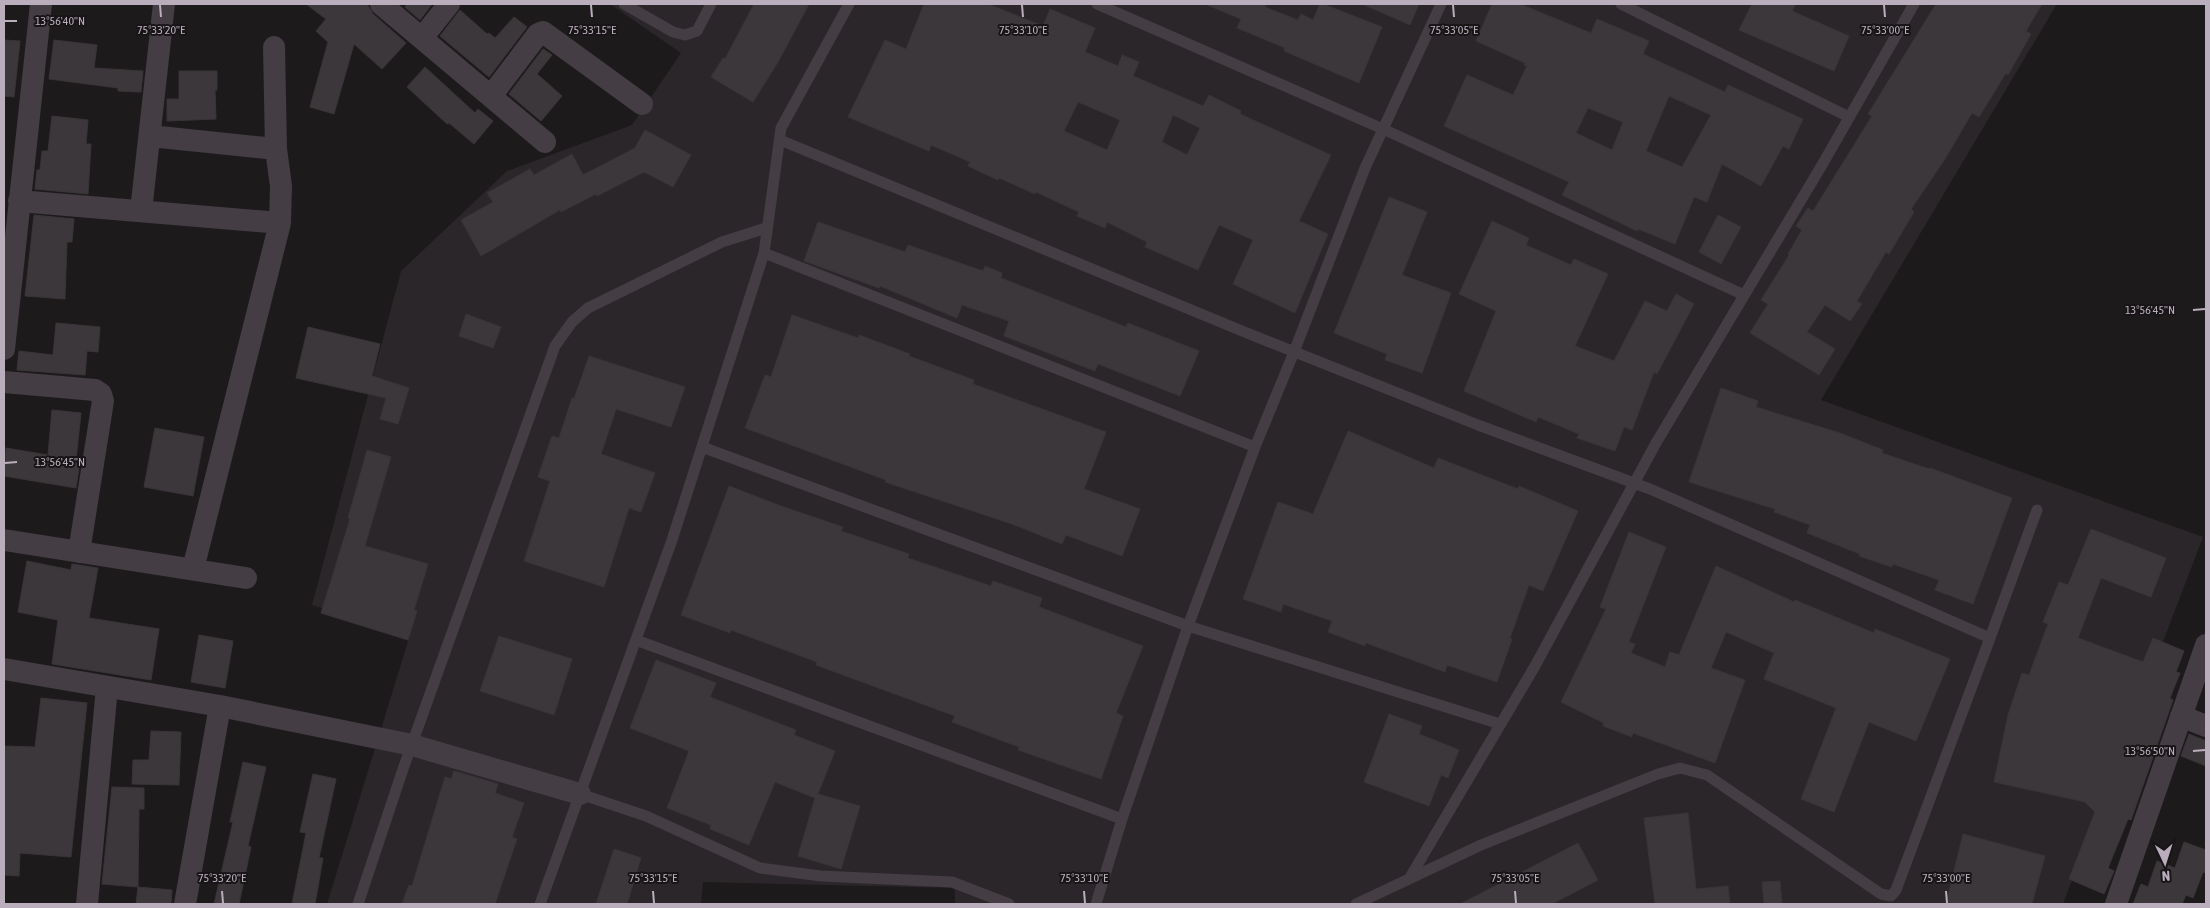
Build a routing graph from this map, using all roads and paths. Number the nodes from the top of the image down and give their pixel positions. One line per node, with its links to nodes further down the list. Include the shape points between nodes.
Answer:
1 (41, 4): 22 (street)
2 (164, 4): 18 (street)
3 (381, 4): 12 (street)
4 (449, 4): 12 (street)
5 (624, 4): 6 (lane, via 673,32 685,35 697,31)
6 (711, 4)
7 (849, 4): 19 (lane, via 781,128)
8 (1097, 4): 17 (lane)
9 (1441, 4): 17 (lane)
10 (1621, 4): 16 (lane)
11 (1914, 4): 16 (lane)
12 (422, 38): 14 (street)
13 (274, 47): 21 (street)
14 (491, 96): 15 (street, via 538,34 543,32); 20 (street)
15 (642, 104)
16 (1849, 117): 27 (lane)
17 (1383, 129): 27 (lane); 29 (lane)
18 (150, 136): 21 (street); 23 (street)
19 (780, 140): 25 (lane); 29 (lane)
20 (545, 142)
21 (276, 150): 24 (street, via 281,186)
22 (19, 201): 23 (street); 28 (street)
23 (141, 211): 24 (street)
24 (280, 223): 37 (street)
25 (766, 228): 26 (lane); 49 (lane, via 722,242 588,308 572,322 555,346)
26 (764, 253): 31 (lane); 32 (lane)
27 (1744, 295): 33 (lane)
28 (4, 349)
29 (1294, 352): 32 (lane); 33 (lane, via 1478,426)
30 (4, 382): 36 (street, via 95,390 101,394 103,400)
31 (702, 447): 39 (lane); 41 (lane)
32 (1255, 447): 39 (lane)
33 (1634, 483): 40 (lane); 47 (lane)
34 (2037, 510): 40 (lane)
35 (4, 540): 36 (street)
36 (78, 552): 37 (street)
37 (193, 569): 38 (street)
38 (246, 578)
39 (1188, 626): 47 (lane); 51 (lane)
40 (1990, 638): 52 (lane, via 1896,890 1891,896 1881,894 1707,775 1680,768 1481,845)
41 (636, 640): 50 (lane); 51 (lane)
42 (2206, 645): 46 (street)
43 (4, 669): 44 (street)
44 (107, 687): 45 (street); 53 (street)
45 (220, 706): 49 (street); 54 (street)
46 (2181, 716): 48 (street); 60 (street)
47 (1500, 724): 52 (lane)
48 (2206, 726)
49 (412, 745): 50 (street); 55 (lane)
50 (580, 794): 56 (lane); 57 (lane, via 646,816 760,868 821,876 952,882)
51 (1122, 819): 58 (lane)
52 (1409, 879): 59 (lane)
53 (87, 904)
54 (184, 904)
55 (358, 904)
56 (540, 904)
57 (1009, 904)
58 (1096, 904)
59 (1356, 904)
60 (2116, 904)

